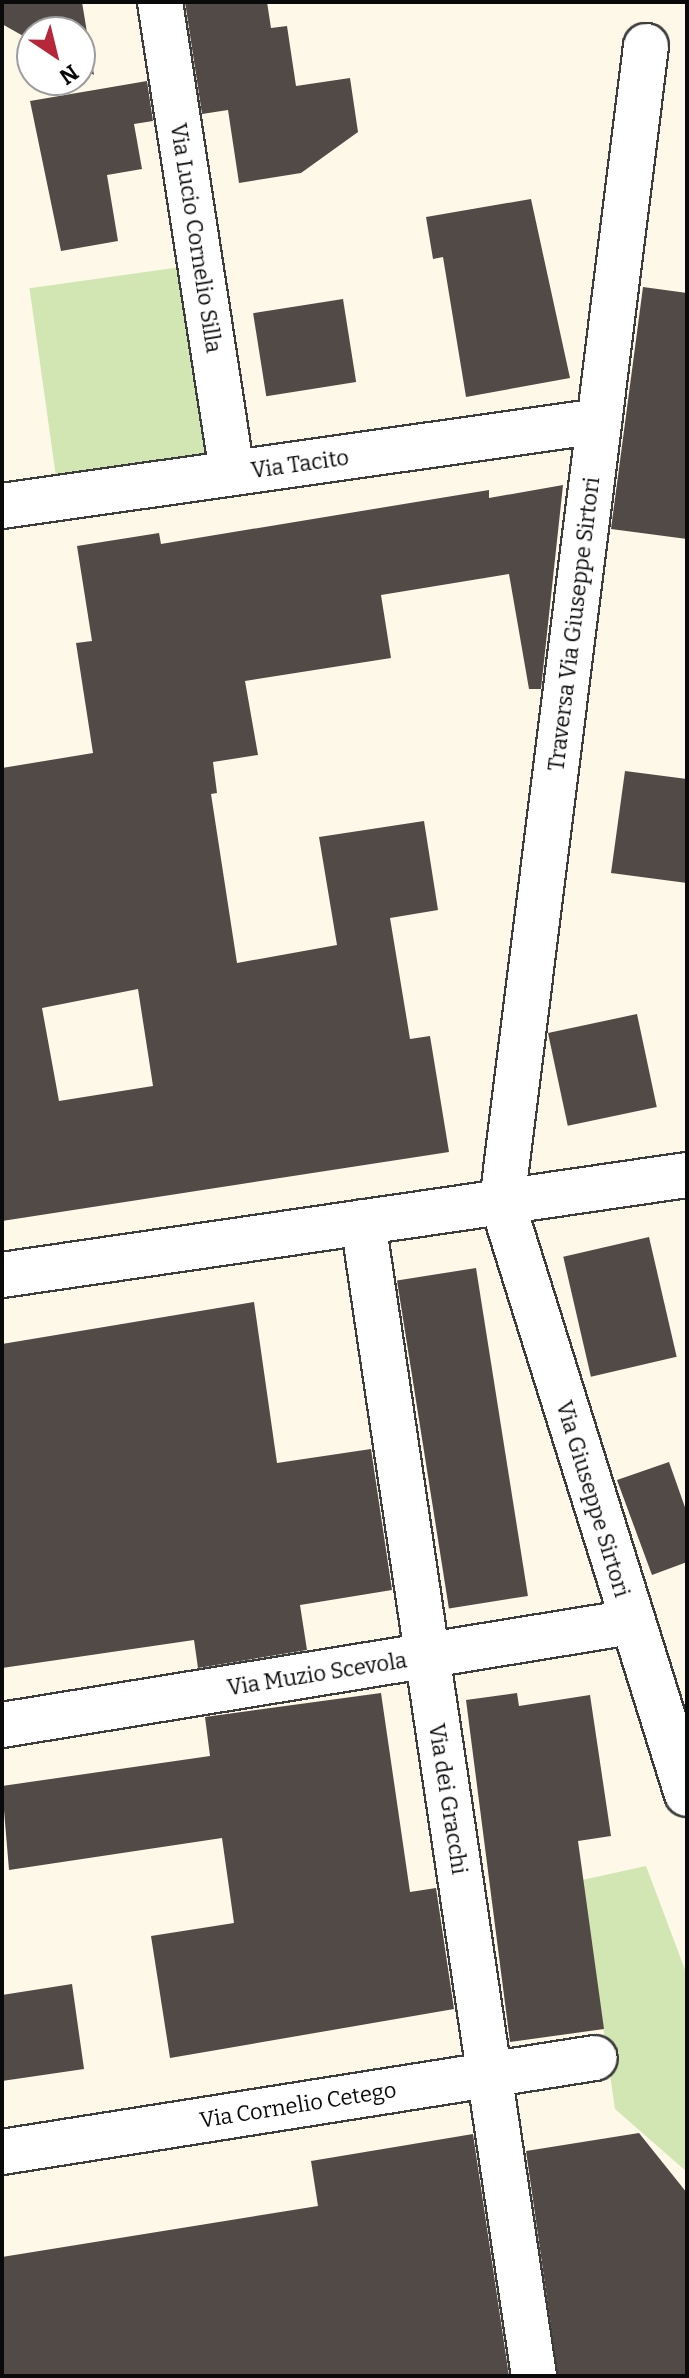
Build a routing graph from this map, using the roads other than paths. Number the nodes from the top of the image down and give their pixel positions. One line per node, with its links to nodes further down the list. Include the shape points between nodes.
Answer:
1 (160, 2): 4 (street, Via Lucio Cornelio Silla)
2 (646, 46): 3 (street, Traversa Via Giuseppe Sirtori)
3 (599, 421): 4 (street, Via Tacito); 7 (street, Traversa Via Giuseppe Sirtori)
4 (232, 473): 5 (street, Via Tacito)
5 (2, 506)
6 (687, 1175): 7 (street)
7 (502, 1202): 8 (street); 10 (street, Via Giuseppe Sirtori)
8 (363, 1222): 9 (street); 11 (street, Via dei Gracchi)
9 (2, 1275)
10 (631, 1622): 11 (street, Via Muzio Scevola); 13 (street, Via Giuseppe Sirtori)
11 (427, 1656): 12 (street, Via Muzio Scevola); 15 (street, Via dei Gracchi)
12 (2, 1725)
13 (687, 1794)
14 (595, 2058): 15 (street, Via Cornelio Cetego)
15 (490, 2075): 16 (street, Via Cornelio Cetego); 17 (street, Via dei Gracchi)
16 (2, 2152)
17 (534, 2376)

